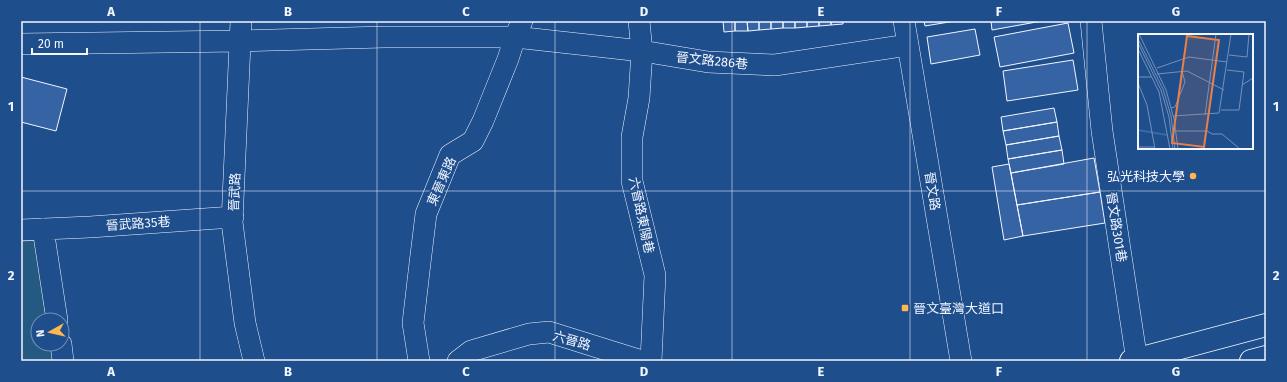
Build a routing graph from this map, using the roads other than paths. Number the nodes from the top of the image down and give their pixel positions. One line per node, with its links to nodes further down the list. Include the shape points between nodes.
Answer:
1 (639, 21): 8 (street, 六晉路東陽巷)
2 (904, 21): 7 (street, 晉文路)
3 (1091, 21): 15 (street, 晉文路301巷, via 1102,131)
4 (519, 29): 5 (street, 晉文路286巷, via 384,37); 8 (street, 晉文路286巷); 17 (street, 東晉東路, via 483,122 472,141 450,154 426,214 413,324)
5 (241, 31): 6 (street, 晉文路286巷); 9 (street, 晉武路)
6 (21, 44)
7 (908, 44): 8 (street, 晉文路286巷, via 775,65 708,62); 21 (street, 晉文路)
8 (642, 51): 20 (street, 六晉路東陽巷, via 639,98 632,137 632,182 655,275)
9 (232, 217): 10 (street, 晉武路35巷); 16 (street, 晉武路, via 245,323)
10 (43, 229): 11 (street, 晉武路35巷); 12 (street)
11 (21, 230)
12 (56, 312)
13 (1266, 324): 15 (main road)
14 (1266, 357): 22 (main road)
15 (1135, 360)
16 (254, 361)
17 (419, 361)
18 (458, 361): 19 (street, 六晉路, via 471,351 529,334 549,332)
19 (642, 361)
20 (651, 361)
21 (961, 361)
22 (1251, 361)

